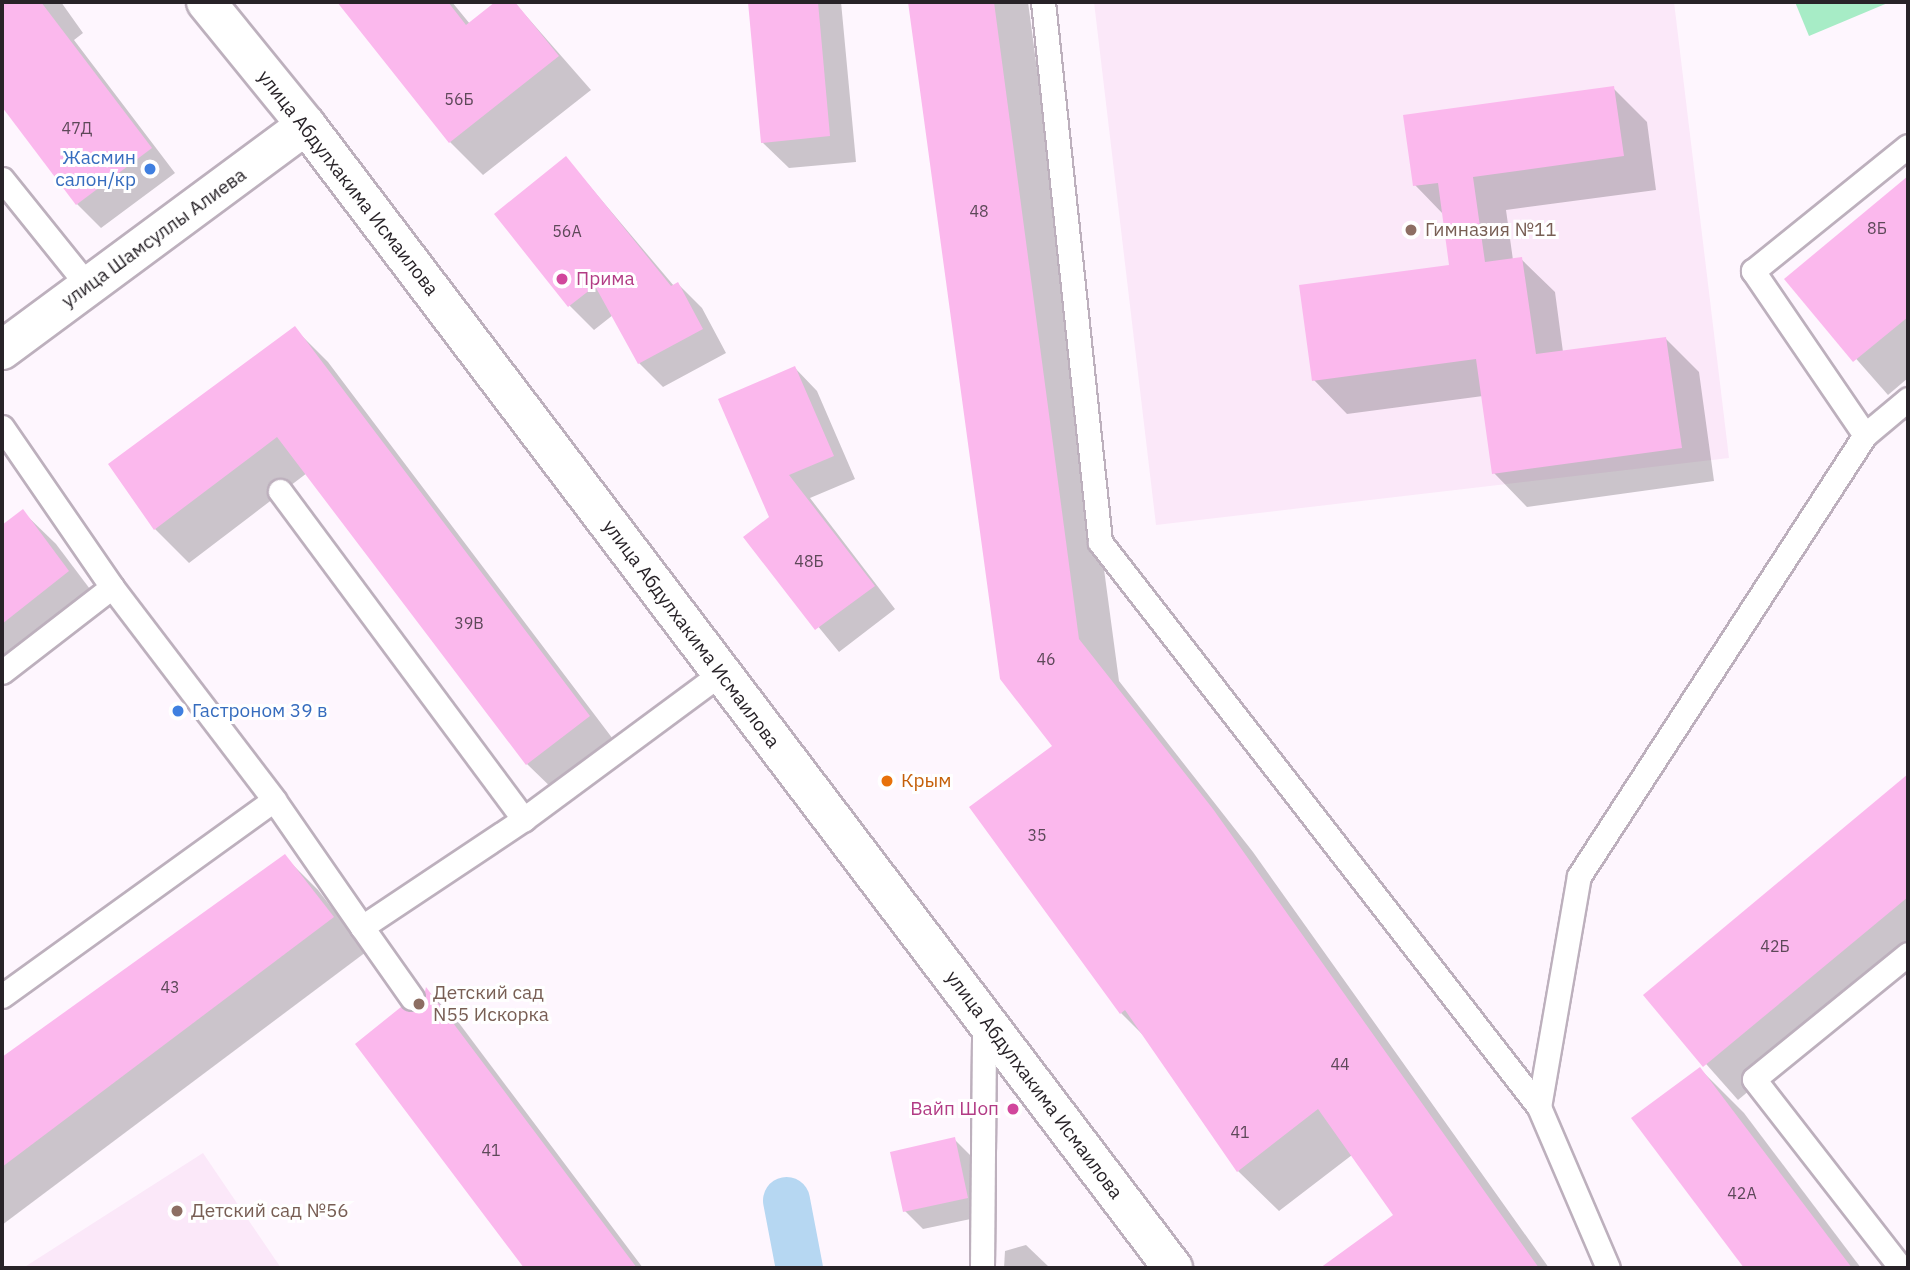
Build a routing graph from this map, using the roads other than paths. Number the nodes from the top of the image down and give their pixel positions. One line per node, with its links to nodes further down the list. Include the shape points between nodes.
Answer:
1 (206, 2): 3 (main road, улица Абдулхакима Исмаилова)
2 (1043, 2): 22 (lane, via 1100,542)
3 (306, 125): 6 (main road, улица Шамсуллы Алиева); 14 (main road, улица Абдулхакима Исмаилова)
4 (1908, 146): 10 (lane, via 1753,271)
5 (2, 179): 6 (lane)
6 (89, 286): 7 (main road, улица Шамсуллы Алиева)
7 (4, 343)
8 (1908, 399): 10 (lane)
9 (2, 428): 12 (lane)
10 (1865, 435): 22 (lane, via 1579,876)
11 (280, 491): 16 (lane)
12 (112, 587): 13 (lane); 15 (lane)
13 (2, 672)
14 (720, 674): 16 (lane); 21 (main road, улица Абдулхакима Исмаилова)
15 (274, 800): 17 (lane); 19 (lane)
16 (524, 819): 17 (lane)
17 (362, 927): 20 (lane)
18 (1908, 954): 26 (lane, via 1754,1079)
19 (2, 996)
20 (412, 998)
21 (984, 1019): 23 (lane); 24 (main road, улица Абдулхакима Исмаилова)
22 (1539, 1107): 25 (lane)
23 (982, 1268)
24 (1173, 1268)
25 (1608, 1268)
26 (1901, 1268)

